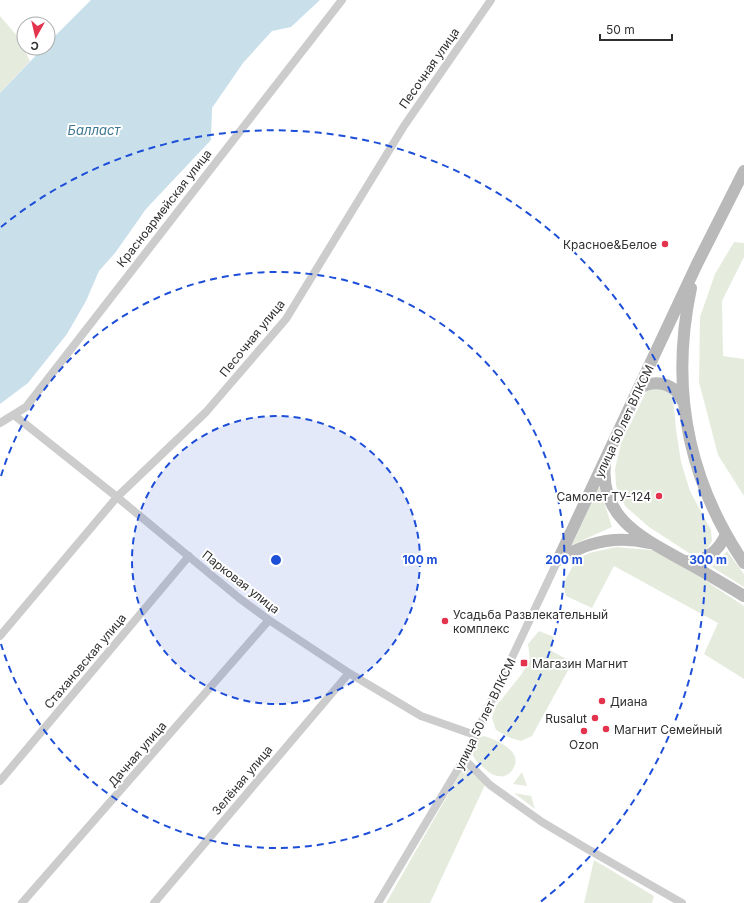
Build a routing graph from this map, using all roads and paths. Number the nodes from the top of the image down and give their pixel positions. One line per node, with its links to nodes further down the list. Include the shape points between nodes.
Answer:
1 (342, 0): 7 (street, Красноармейская улица, via 26,407)
2 (491, 0): 10 (street, Песочная улица, via 404,126 286,319 206,412)
3 (744, 171): 4 (main road, улица 50 лет ВЛКСМ)
4 (697, 264): 5 (main road, улица 50 лет ВЛКСМ); 6 (main road, via 684,332)
5 (638, 389): 6 (main road, via 651,383 664,384 676,390); 9 (main road, улица 50 лет ВЛКСМ)
6 (683, 402): 11 (main road, via 697,467 708,498)
7 (14, 415): 8 (street, Красноармейская улица); 10 (street, Парковая улица)
8 (0, 423)
9 (607, 456): 12 (main road, via 605,480 613,507 628,526); 14 (main road, улица 50 лет ВЛКСМ)
10 (117, 497): 13 (street, Парковая улица); 19 (street, Песочная улица)
11 (726, 534): 15 (main road, via 719,547 710,555 696,561); 16 (main road)
12 (656, 546): 14 (main road, via 633,540 609,540 586,545); 15 (main road)
13 (189, 556): 18 (street, Парковая улица); 23 (street, Стахановская улица)
14 (558, 560): 21 (street, улица 50 лет ВЛКСМ)
15 (685, 562): 17 (main road)
16 (744, 563)
17 (744, 596)
18 (269, 620): 20 (street, Парковая улица); 24 (street, Дачная улица)
19 (0, 636)
20 (349, 673): 21 (street, Парковая улица, via 420,716); 25 (street, Зелёная улица)
21 (475, 735): 22 (street, улица 50 лет ВЛКСМ)
22 (464, 759): 26 (street, улица 50 лет ВЛКСМ); 27 (street, via 490,785 542,822)
23 (0, 781)
24 (22, 903)
25 (154, 903)
26 (378, 903)
27 (682, 903)

